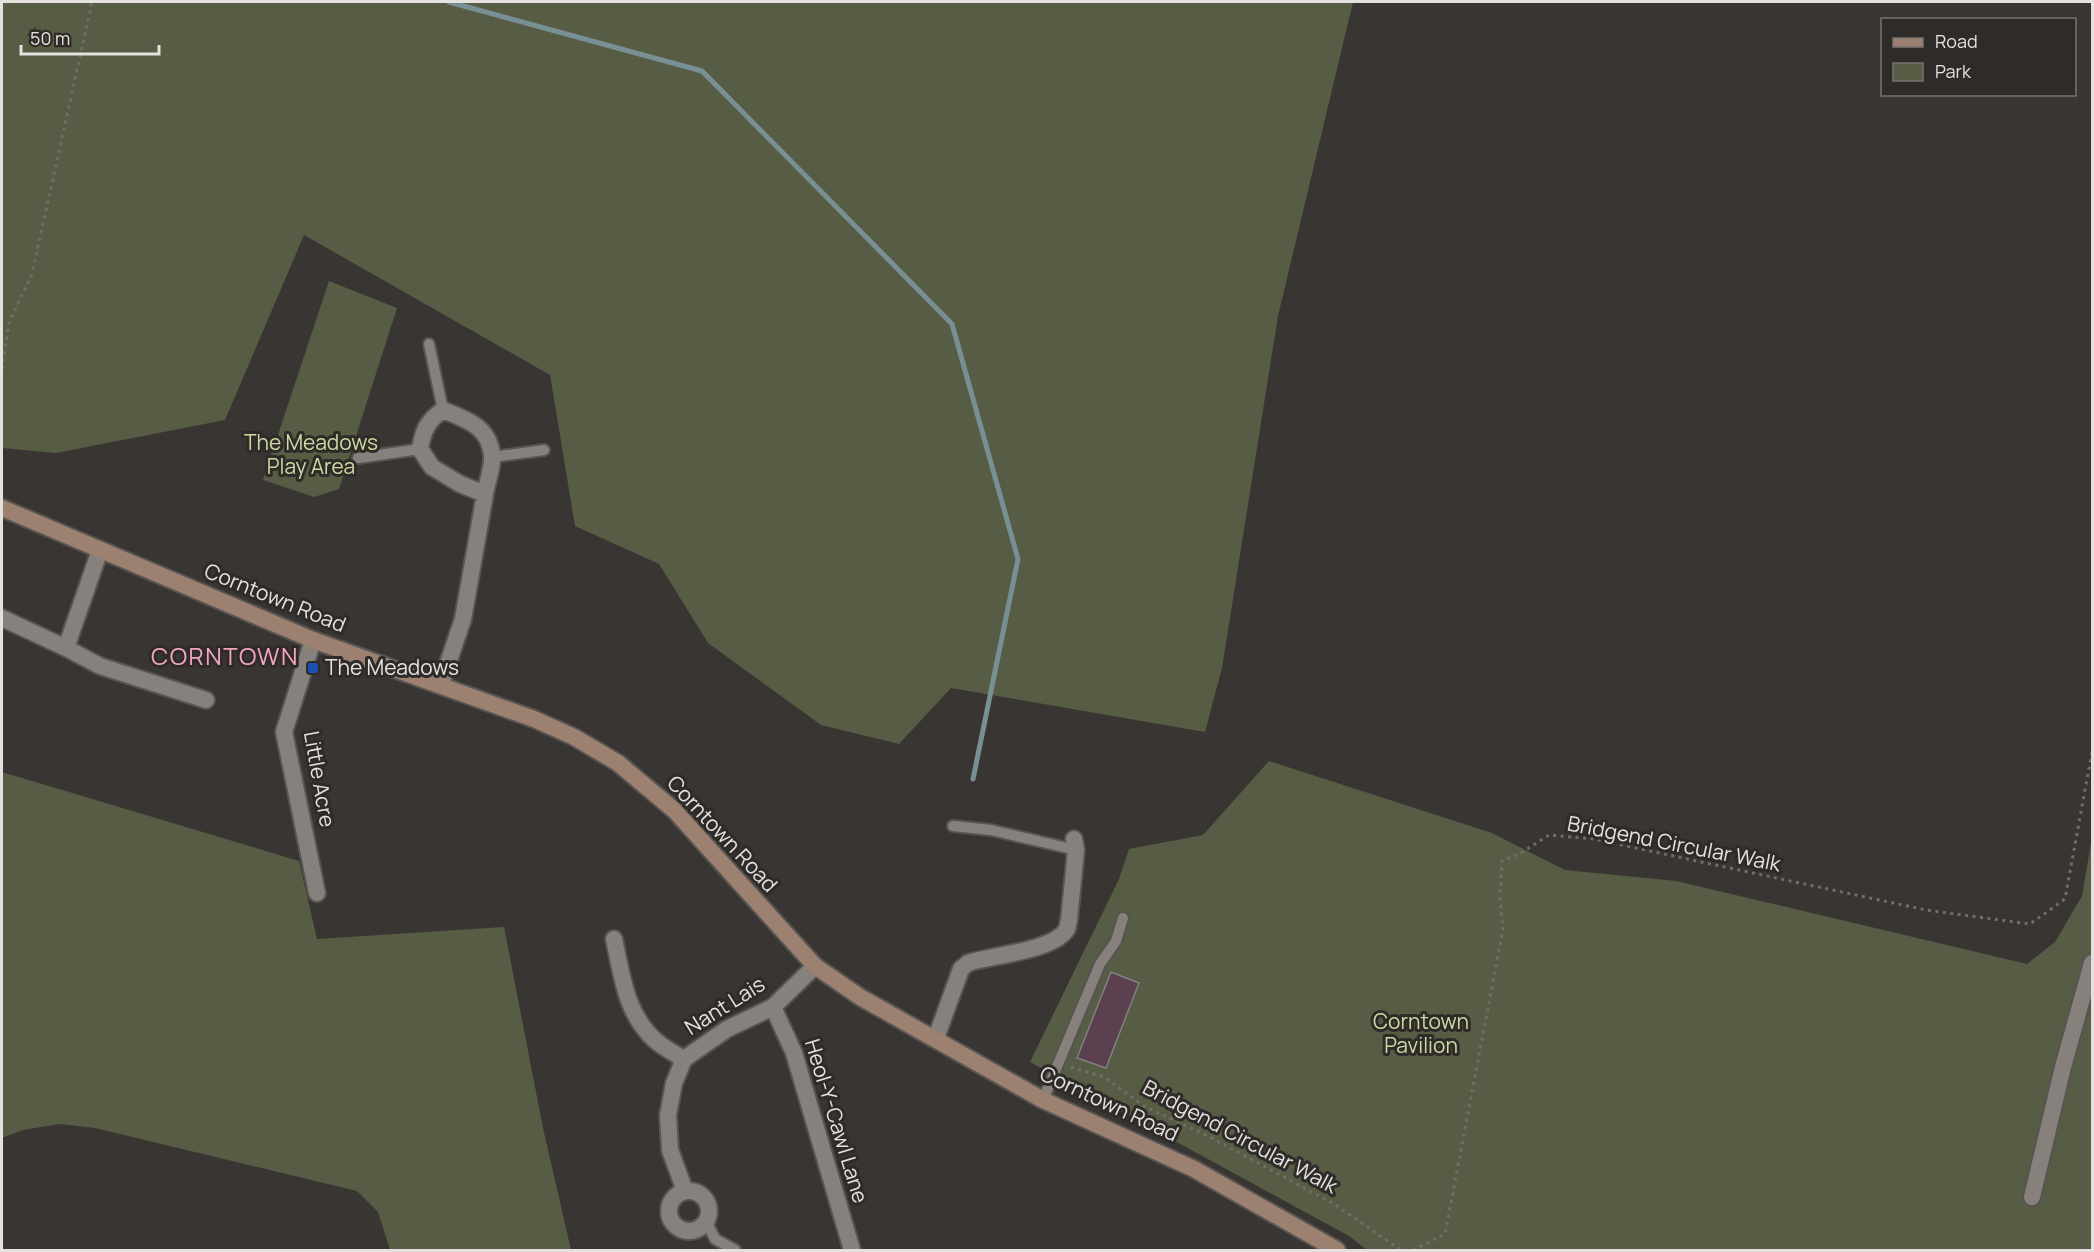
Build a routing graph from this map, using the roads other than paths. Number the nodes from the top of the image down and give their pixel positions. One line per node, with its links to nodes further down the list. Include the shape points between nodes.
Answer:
1 (429, 344): 2 (lane)
2 (443, 410): 3 (street, via 431,418 423,431); 5 (street, via 471,421 487,437)
3 (420, 449): 6 (lane); 7 (street, via 432,467)
4 (544, 450): 5 (lane)
5 (493, 457): 7 (street)
6 (358, 458)
7 (485, 494): 13 (street, via 463,619)
8 (2, 508): 9 (main road, Corntown Road)
9 (100, 550): 11 (main road, Corntown Road); 12 (street)
10 (2, 618): 12 (street)
11 (313, 640): 13 (main road, Corntown Road); 17 (street, Little Acre, via 284,732)
12 (66, 648): 14 (street, via 100,666)
13 (441, 684): 21 (main road, Corntown Road, via 554,728 618,763 674,810)
14 (206, 700)
15 (953, 826): 16 (lane)
16 (1075, 845): 23 (street, via 1066,930 1036,947 968,963 961,969)
17 (317, 893)
18 (1123, 918): 25 (lane)
19 (615, 939): 24 (street, Nant Lais, via 626,994 637,1019 656,1042)
20 (2092, 963): 27 (street)
21 (815, 966): 22 (street, Nant Lais); 23 (main road, Corntown Road, via 860,997)
22 (773, 1007): 24 (street, Nant Lais, via 727,1029); 30 (street, Heol-Y-Cawl Lane, via 794,1053)
23 (936, 1038): 25 (main road, Corntown Road)
24 (684, 1059): 26 (street, Nant Lais, via 674,1083 668,1115 670,1150)
25 (1043, 1100): 31 (main road, Corntown Road, via 1194,1169)
26 (685, 1191): 28 (street, via 704,1198 709,1211); 28 (street, via 673,1198 668,1214 671,1222 689,1231 702,1227)
27 (2032, 1197)
28 (706, 1221): 29 (lane, via 715,1239)
29 (735, 1251)
30 (852, 1251)
31 (1337, 1251)

